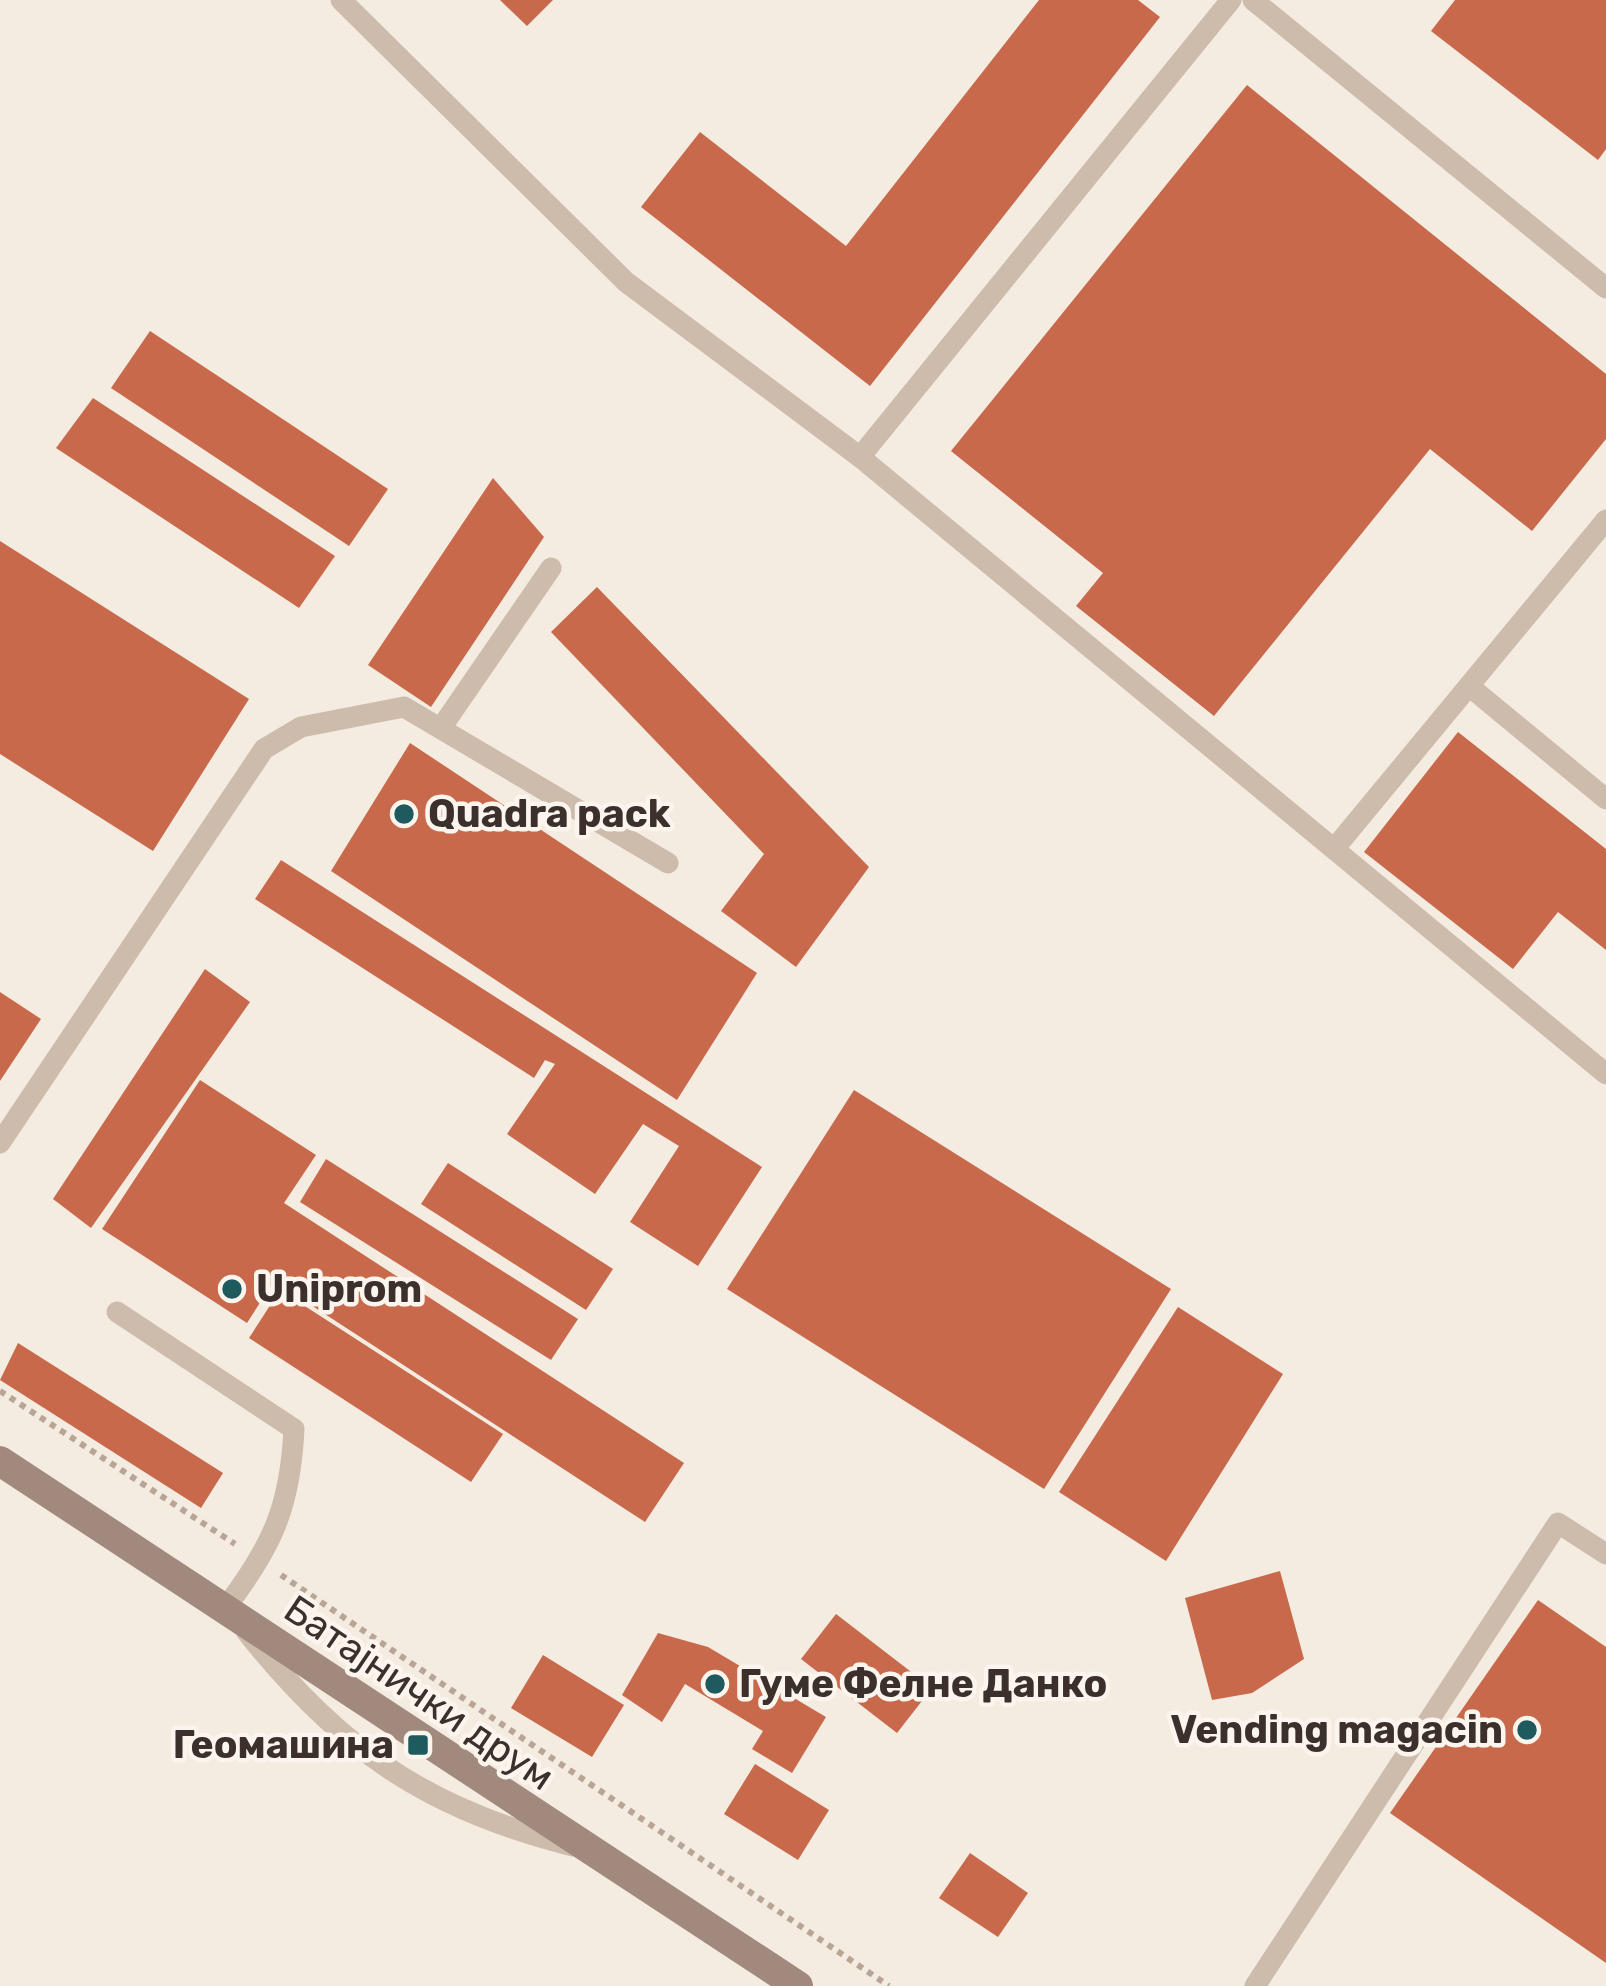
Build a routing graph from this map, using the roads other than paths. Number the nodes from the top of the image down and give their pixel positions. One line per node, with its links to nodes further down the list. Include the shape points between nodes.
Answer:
1 (341, 0): 5 (lane, via 626,282)
2 (1231, 0): 5 (lane)
3 (1253, 0): 4 (lane)
4 (1606, 288)
5 (860, 458): 11 (lane)
6 (1606, 520): 8 (lane)
7 (550, 568): 9 (lane)
8 (1469, 686): 10 (lane); 11 (lane)
9 (441, 728): 12 (lane); 14 (lane, via 404,707 301,728 264,748)
10 (1606, 799)
11 (1334, 849): 13 (lane)
12 (668, 863)
13 (1606, 1074)
14 (0, 1143)
15 (117, 1312): 18 (lane, via 294,1429 291,1490)
16 (0, 1461): 18 (main road, Батајнички друм)
17 (1606, 1554): 20 (lane, via 1558,1523)
18 (230, 1613): 19 (main road, Батајнички друм)
19 (798, 1986)
20 (1255, 1986)

